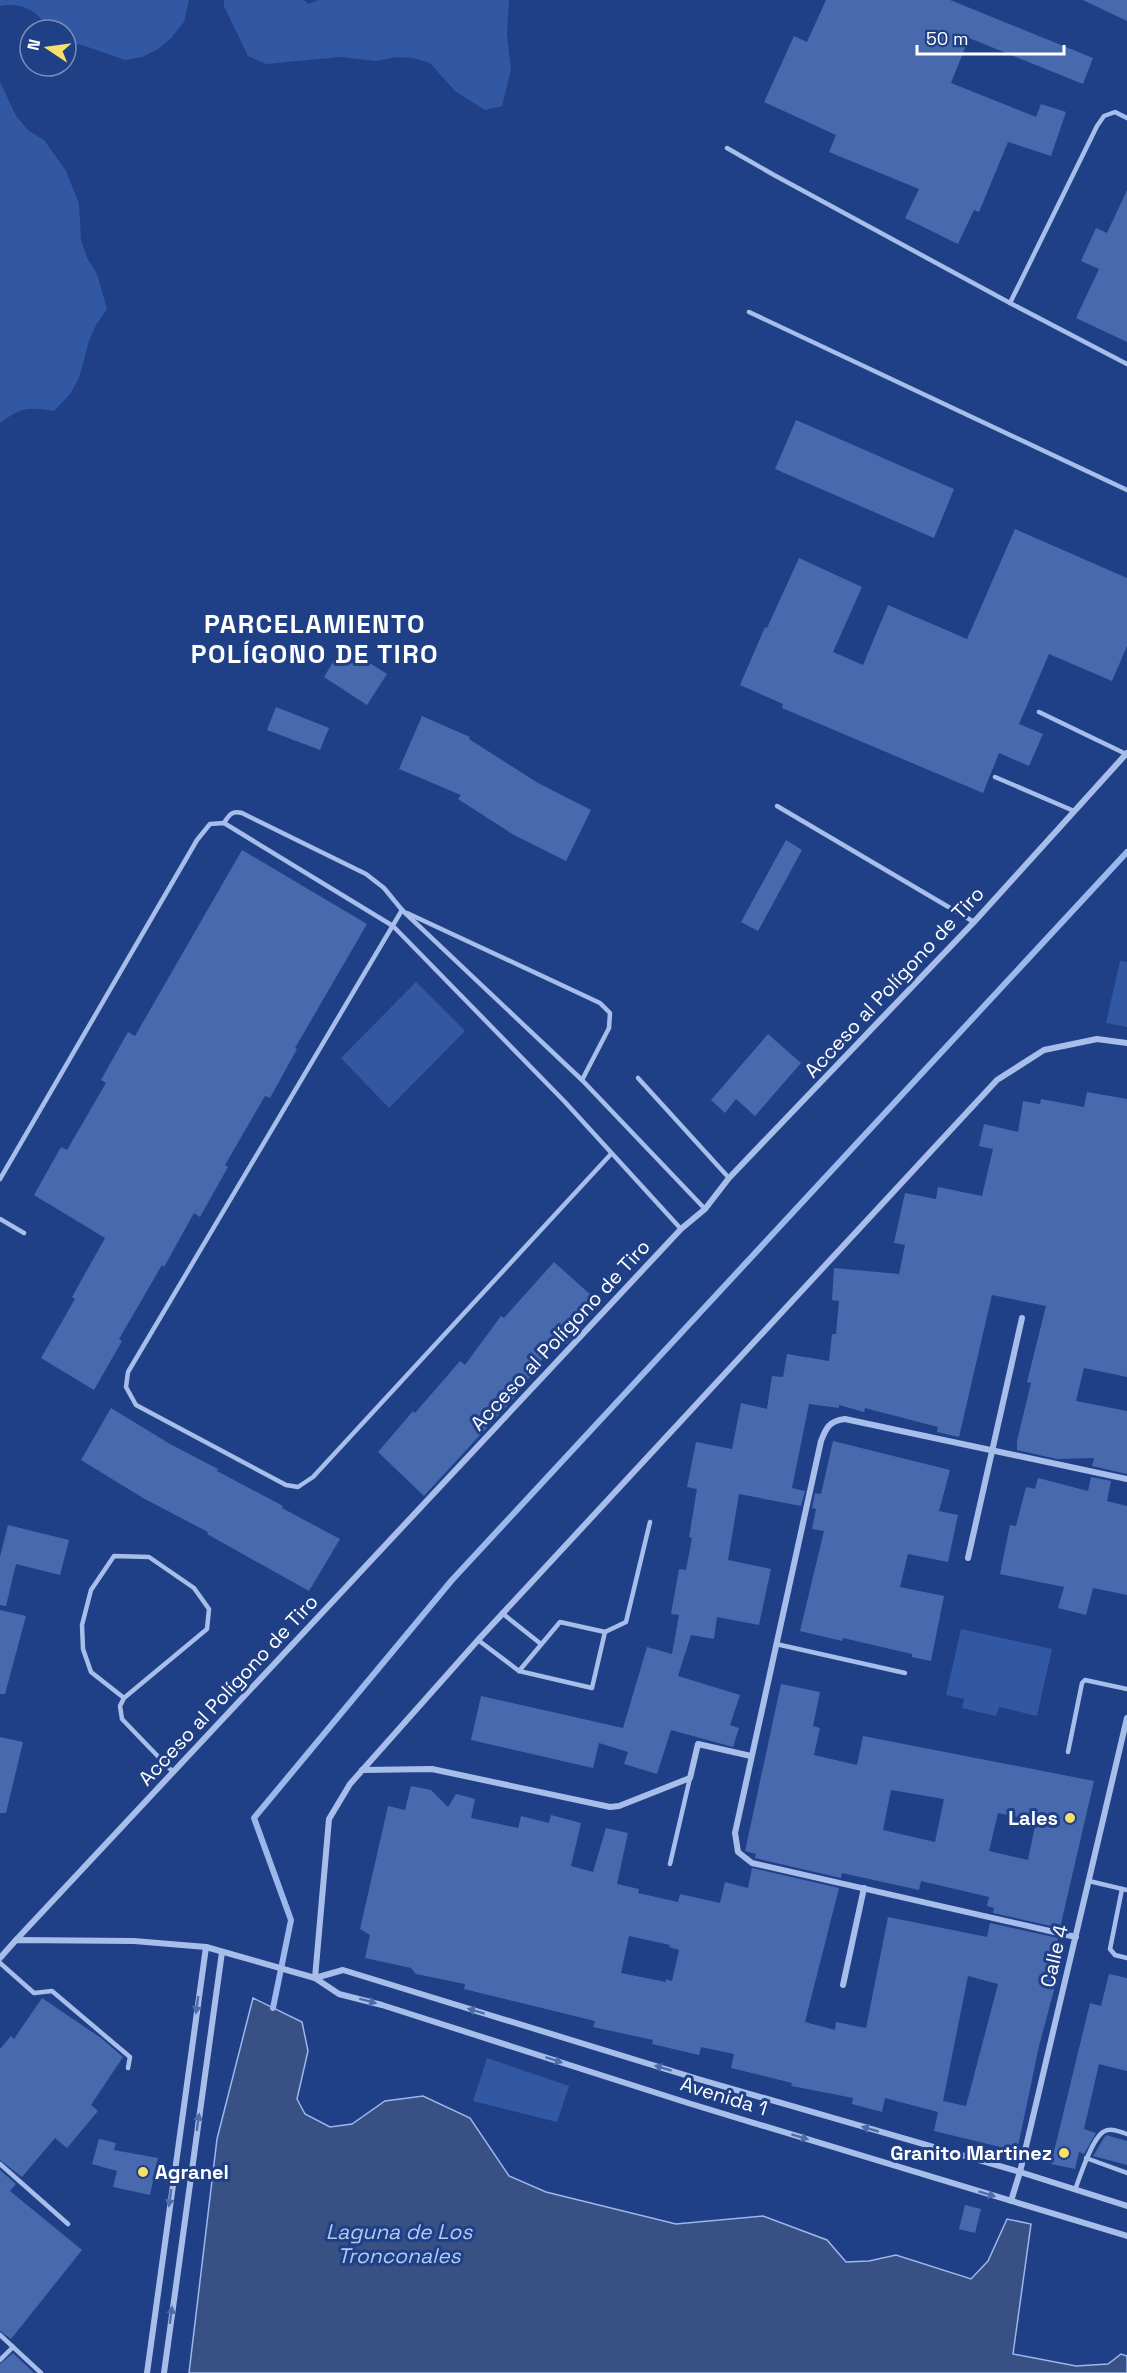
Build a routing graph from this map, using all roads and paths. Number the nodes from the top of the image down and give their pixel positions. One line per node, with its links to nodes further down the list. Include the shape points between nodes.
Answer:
1 (1127, 118): 3 (lane, via 1114,112 1104,116)
2 (727, 148): 3 (lane)
3 (1010, 303): 5 (lane)
4 (748, 312): 6 (lane)
5 (1127, 364)
6 (1127, 490)
7 (1039, 712): 8 (lane)
8 (1126, 753): 11 (street, Acceso al Polígono de Tiro)
9 (995, 777): 11 (lane)
10 (777, 806): 14 (lane)
11 (1074, 811): 14 (street, Acceso al Polígono de Tiro)
12 (224, 823): 13 (lane, via 236,811 283,833 366,874); 15 (lane); 21 (lane, via 210,824 196,840)
13 (402, 910): 15 (lane); 18 (lane); 18 (lane, via 600,1003 610,1013 609,1028)
14 (974, 922): 20 (street, Acceso al Polígono de Tiro)
15 (393, 926): 19 (lane); 19 (lane, via 128,1372 126,1387 136,1405 286,1485 298,1487 313,1477)
16 (1127, 1042): 31 (street, via 1097,1039 1044,1050 997,1080)
17 (638, 1078): 20 (lane)
18 (582, 1080): 22 (lane)
19 (611, 1154): 24 (lane)
20 (729, 1178): 22 (street, Acceso al Polígono de Tiro)
21 (0, 1179)
22 (705, 1209): 24 (street, Acceso al Polígono de Tiro)
23 (0, 1219): 25 (lane)
24 (681, 1229): 44 (street, Acceso al Polígono de Tiro)
25 (24, 1233)
26 (1022, 1318): 27 (street)
27 (993, 1450): 28 (street); 30 (street); 35 (street, via 844,1419 827,1426)
28 (1127, 1479)
29 (650, 1522): 32 (lane, via 626,1622)
30 (968, 1558)
31 (502, 1613): 33 (street); 34 (lane)
32 (605, 1632): 34 (lane, via 560,1622); 36 (lane, via 592,1688)
33 (478, 1640): 36 (lane); 43 (street)
34 (541, 1644): 36 (lane)
35 (776, 1644): 37 (lane); 42 (street)
36 (519, 1671)
37 (905, 1672)
38 (1127, 1689): 41 (lane, via 1085,1680 1082,1683)
39 (124, 1698): 39 (lane, via 207,1629 209,1610 194,1588 149,1557 114,1556 91,1590 82,1625 82,1649 91,1672); 44 (lane, via 120,1706 122,1719)
40 (1127, 1718): 47 (street, Calle 4)
41 (1068, 1752)
42 (751, 1756): 45 (street, via 698,1744); 48 (street, via 735,1833 738,1852 753,1863)
43 (362, 1770): 45 (street, via 432,1770 610,1807); 57 (street, via 329,1819)
44 (173, 1772): 51 (street, Acceso al Polígono de Tiro)
45 (690, 1778): 46 (lane)
46 (670, 1864)
47 (1089, 1881): 49 (lane); 50 (street, Calle 4)
48 (864, 1888): 50 (street); 58 (street)
49 (1125, 1890): 55 (lane, via 1110,1948 1115,1955)
50 (1076, 1937): 63 (street, Calle 4)
51 (16, 1940): 52 (street, Avenida 1, via 134,1941); 54 (street, Acceso al Polígono de Tiro)
52 (206, 1947): 53 (street, Avenida 1); 74 (street, one-way to 74)
53 (222, 1952): 57 (street, Avenida 1); 75 (street, one-way to 53)
54 (0, 1958)
55 (1127, 1958)
56 (0, 1963): 59 (lane, via 34,1993 52,1991 130,2057)
57 (315, 1978): 63 (street, Avenida 1, one-way to 57, via 343,1970); 66 (street, Avenida 1, one-way to 66, via 339,1994)
58 (843, 1985)
59 (128, 2068)
60 (1127, 2134): 61 (lane, via 1105,2130)
61 (1086, 2158): 64 (lane); 65 (lane)
62 (0, 2164): 68 (lane)
63 (1020, 2172): 65 (street, Avenida 1); 66 (street, Calle 4)
64 (1127, 2173)
65 (1076, 2190): 67 (street, Avenida 1)
66 (1011, 2201): 69 (street, Avenida 1)
67 (1127, 2206)
68 (68, 2224)
69 (1127, 2236)
70 (0, 2335): 71 (lane)
71 (13, 2347): 72 (lane); 73 (lane)
72 (0, 2360)
73 (41, 2373)
74 (147, 2373)
75 (164, 2373)

